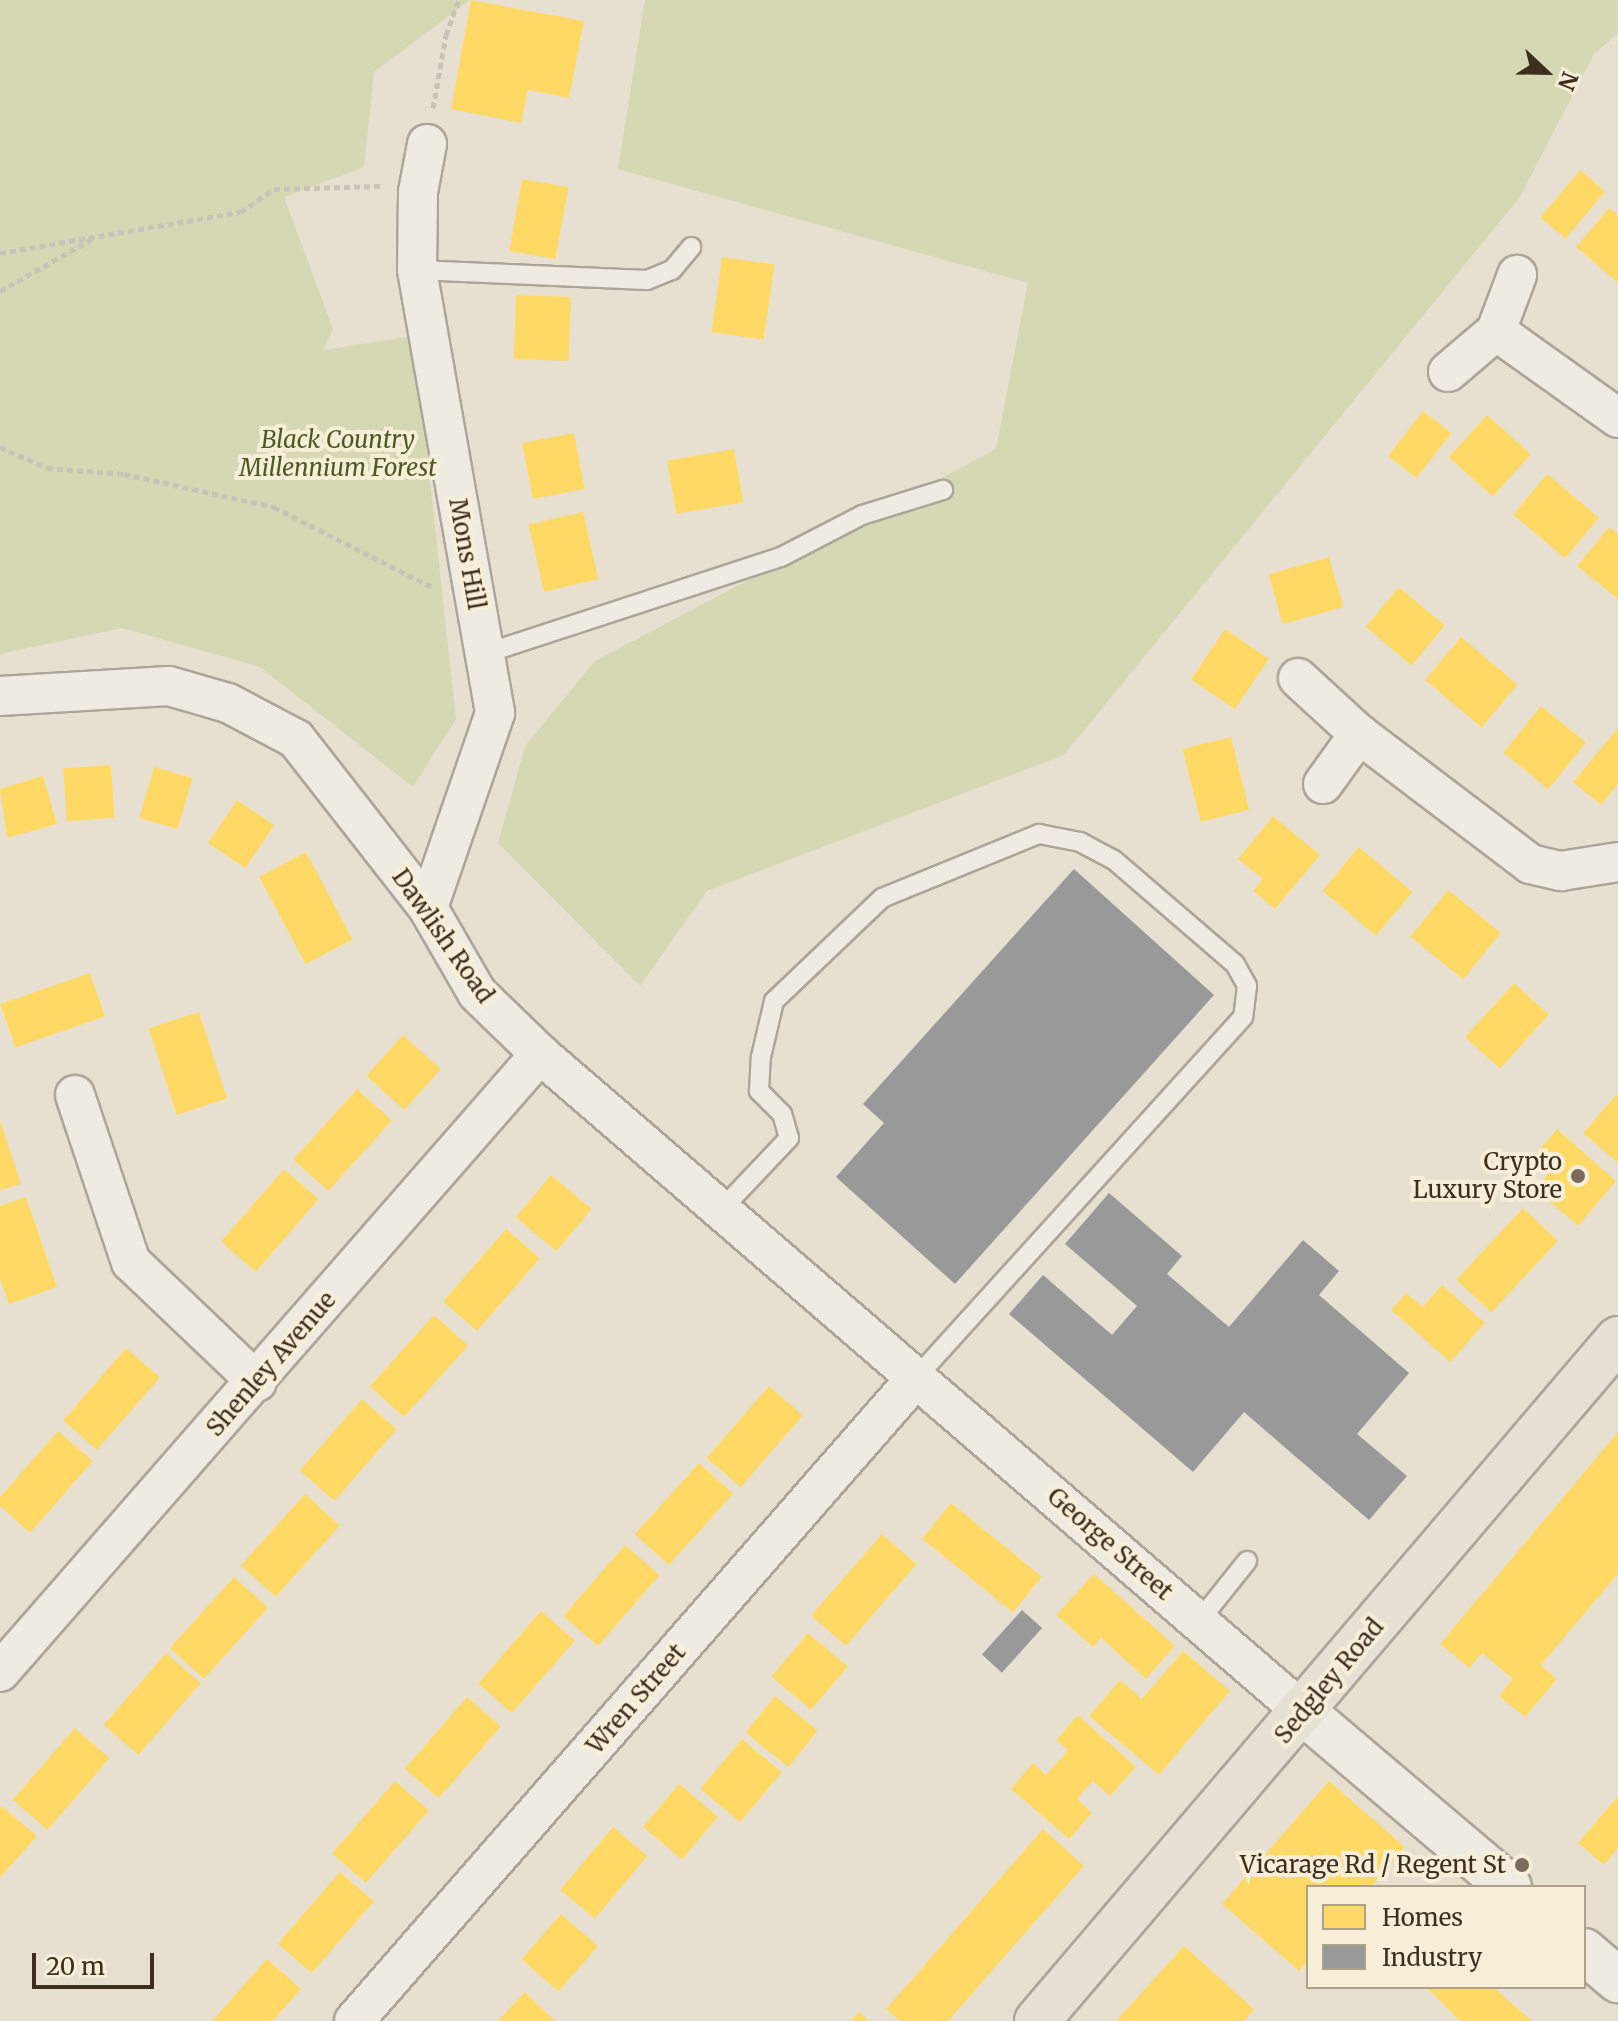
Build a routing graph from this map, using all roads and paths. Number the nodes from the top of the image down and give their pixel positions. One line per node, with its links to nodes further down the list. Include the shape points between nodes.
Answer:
1 (459, 0): 2 (path, via 446,35)
2 (427, 144): 3 (street, Mons Hill)
3 (418, 192): 4 (path, via 369,183 274,189 241,212); 7 (street, Mons Hill)
4 (96, 236): 6 (path); 9 (path)
5 (691, 247): 7 (lane, via 672,270 647,280)
6 (0, 253)
7 (417, 270): 15 (street, Mons Hill)
8 (1517, 275): 10 (street)
9 (0, 291)
10 (1496, 331): 11 (street); 12 (street)
11 (1448, 372)
12 (1618, 418)
13 (0, 447): 15 (path, via 47,468 124,474 274,507)
14 (943, 490): 16 (lane, via 862,515 781,557)
15 (477, 611): 16 (street, Mons Hill)
16 (484, 654): 22 (street, Mons Hill, via 495,713)
17 (1298, 678): 19 (street)
18 (0, 696): 22 (street, Dawlish Road, via 169,686 228,703 296,739)
19 (1359, 734): 20 (street); 21 (street, via 1530,864 1574,871)
20 (1323, 784)
21 (1618, 862)
22 (428, 908): 23 (street, Dawlish Road, via 477,993)
23 (540, 1054): 25 (street, Dawlish Road); 28 (street, Shenley Avenue)
24 (75, 1095): 28 (street, via 131,1262)
25 (721, 1210): 27 (street, Dawlish Road); 27 (lane, via 789,1138 782,1114 759,1091 774,1001 882,898 1039,834 1080,842 1126,870 1235,964 1247,986 1243,1017)
26 (1618, 1339): 32 (main road, Sedgley Road)
27 (917, 1377): 30 (street, George Street); 36 (street, Wren Street)
28 (257, 1382): 31 (street, Shenley Avenue)
29 (1247, 1561): 30 (lane)
30 (1199, 1621): 32 (street, George Street)
31 (0, 1672)
32 (1303, 1712): 33 (main road); 37 (main road, Sedgley Road)
33 (1507, 1885)
34 (1586, 1953): 35 (main road)
35 (1618, 1980)
36 (354, 2021)
37 (1037, 2021)

